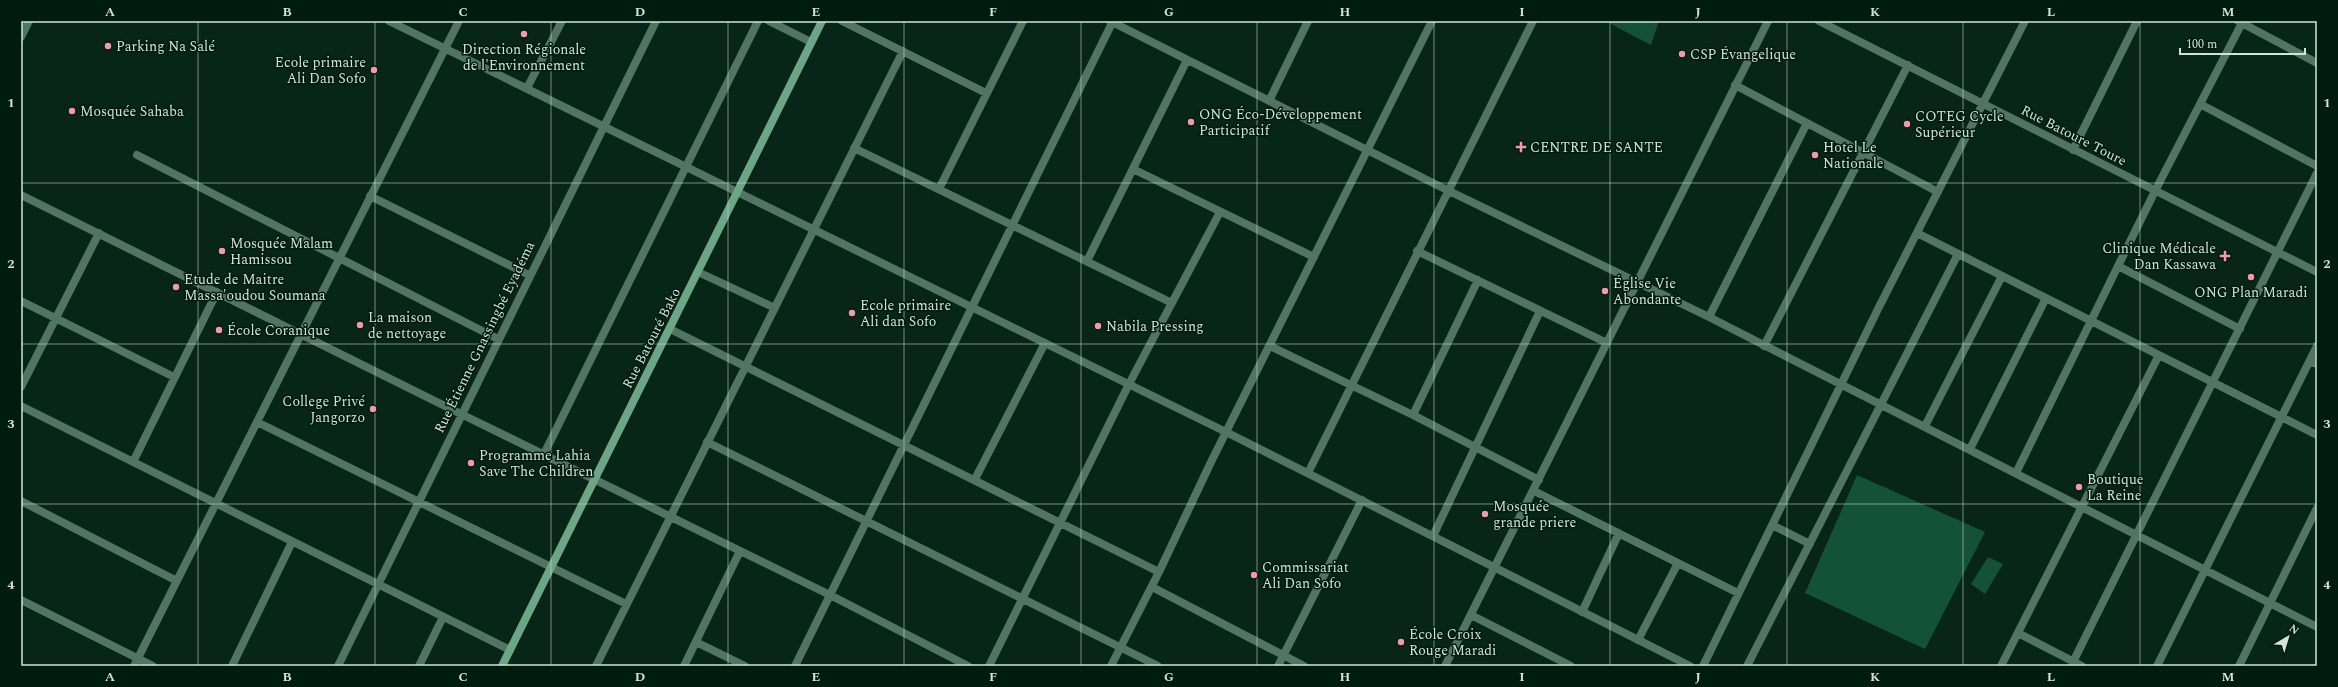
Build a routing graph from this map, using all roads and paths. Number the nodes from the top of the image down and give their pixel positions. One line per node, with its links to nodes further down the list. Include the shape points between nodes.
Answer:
1 (29, 21): 20 (street)
2 (390, 21): 22 (street)
3 (459, 21): 22 (street)
4 (562, 21): 28 (street)
5 (656, 21): 34 (street, Rue Étienne Gnassingbé Eyadéma)
6 (758, 21): 41 (street)
7 (769, 21): 21 (street)
8 (822, 21): 21 (main road, Rue Batouré Bako)
9 (842, 21): 23 (street)
10 (1023, 21): 29 (street)
11 (1432, 21): 37 (street)
12 (1533, 21): 46 (street)
13 (1768, 21): 27 (street)
14 (1819, 21): 26 (street, Rue Batoure Toure)
15 (2024, 21): 31 (street)
16 (2137, 21): 36 (street)
17 (1112, 22): 24 (street); 52 (street)
18 (1305, 22): 30 (street)
19 (2241, 22): 25 (street); 32 (street)
20 (21, 37)
21 (811, 42): 48 (main road, Rue Batouré Bako)
22 (445, 49): 28 (street); 50 (street)
23 (903, 51): 29 (street); 35 (street)
24 (1187, 60): 30 (street); 42 (street)
25 (2317, 63)
26 (1908, 65): 31 (street, Rue Batoure Toure); 38 (street)
27 (1735, 86): 33 (street); 68 (street)
28 (527, 88): 34 (street)
29 (986, 93): 44 (street)
30 (1269, 101): 37 (street)
31 (1983, 104): 36 (street, Rue Batoure Toure); 47 (street)
32 (2200, 104): 40 (street); 45 (street)
33 (1807, 123): 38 (street); 76 (street)
34 (603, 126): 41 (street); 65 (street, Rue Étienne Gnassingbé Eyadéma)
35 (854, 148): 44 (street); 53 (street)
36 (2073, 150): 45 (street, Rue Batoure Toure)
37 (1369, 151): 46 (street); 59 (street)
38 (1864, 152): 47 (street); 86 (street)
39 (137, 155): 60 (street)
40 (2317, 166)
41 (686, 167): 48 (street); 110 (street)
42 (1133, 169): 51 (street); 61 (street)
43 (2317, 173): 57 (street)
44 (939, 189): 52 (street)
45 (2155, 191): 57 (street, Rue Batoure Toure); 62 (street)
46 (1449, 192): 56 (street); 68 (street)
47 (1938, 192): 55 (street)
48 (737, 193): 53 (street); 63 (main road, Rue Batouré Bako)
49 (21, 195): 54 (street)
50 (370, 196): 60 (street); 65 (street)
51 (1220, 212): 59 (street); 72 (street)
52 (1012, 226): 61 (street); 73 (street)
53 (815, 230): 73 (street); 74 (street)
54 (99, 233): 69 (street); 77 (street)
55 (1917, 233): 58 (street); 93 (street)
56 (1417, 250): 67 (street); 95 (street)
57 (2278, 252): 64 (street, Rue Batoure Toure); 80 (street)
58 (1958, 254): 66 (street); 97 (street)
59 (1314, 257): 85 (street)
60 (338, 259): 81 (street); 82 (street)
61 (1087, 262): 72 (street)
62 (2118, 266): 78 (street); 80 (street)
63 (698, 272): 74 (street); 79 (main road, Rue Batouré Bako)
64 (2317, 272)
65 (529, 275): 82 (street, Rue Étienne Gnassingbé Eyadéma)
66 (2002, 276): 70 (street); 103 (street)
67 (1478, 280): 75 (street); 100 (street)
68 (1636, 282): 76 (street); 84 (street)
69 (217, 292): 81 (street); 91 (street)
70 (2046, 298): 78 (street); 109 (street)
71 (21, 301): 77 (street)
72 (1172, 303): 94 (street)
73 (971, 307): 83 (street); 107 (street)
74 (775, 308): 90 (street)
75 (1540, 311): 84 (street); 108 (street)
76 (1710, 317): 86 (street)
77 (55, 318): 91 (street); 96 (street)
78 (2090, 321): 88 (street); 113 (street)
79 (670, 329): 90 (street); 114 (main road, Rue Batouré Bako)
80 (2240, 329): 92 (street)
81 (301, 333): 99 (street); 102 (street)
82 (498, 339): 99 (street, Rue Étienne Gnassingbé Eyadéma)
83 (1044, 343): 94 (street); 115 (street)
84 (1606, 343): 116 (street)
85 (1270, 346): 95 (street); 104 (street)
86 (1764, 346): 93 (street)
87 (2317, 346): 89 (street)
88 (2159, 355): 92 (street); 122 (street)
89 (2313, 362): 101 (street)
90 (745, 366): 106 (street); 107 (street)
91 (174, 377): 111 (street)
92 (2214, 382): 101 (street); 129 (street)
93 (1841, 383): 97 (street); 127 (street)
94 (1129, 384): 104 (street); 126 (street)
95 (1352, 385): 100 (street); 112 (street)
96 (21, 387)
97 (1881, 404): 103 (street); 132 (street)
98 (21, 406): 111 (street)
99 (461, 414): 110 (street); 120 (street, Rue Étienne Gnassingbé Eyadéma)
100 (1413, 415): 108 (street)
101 (2282, 417): 105 (street); 137 (street)
102 (257, 422): 120 (street); 121 (street)
103 (1925, 426): 109 (street)
104 (1226, 432): 112 (street); 138 (street)
105 (2317, 435)
106 (707, 442): 124 (street); 125 (street)
107 (904, 444): 115 (street); 125 (street)
108 (1474, 447): 116 (street); 130 (street)
109 (1970, 449): 113 (street)
110 (544, 454): 114 (street)
111 (133, 462): 121 (street)
112 (1308, 473): 118 (street)
113 (2016, 473): 122 (street)
114 (594, 479): 124 (street); 135 (main road, Rue Batouré Bako)
115 (975, 479): 126 (street)
116 (1539, 480): 117 (street)
117 (1534, 491): 128 (street); 136 (street)
118 (1362, 500): 130 (street); 157 (street)
119 (21, 501): 139 (street)
120 (418, 501): 135 (street); 140 (street, Rue Étienne Gnassingbé Eyadéma)
121 (216, 504): 131 (street); 139 (street)
122 (2083, 507): 129 (street); 152 (street)
123 (2317, 508): 146 (street)
124 (670, 517): 133 (street); 147 (street)
125 (866, 521): 143 (street); 144 (street)
126 (1060, 521): 138 (street); 144 (street)
127 (1772, 525): 132 (street); 142 (street)
128 (1620, 533): 134 (street); 148 (street)
129 (2136, 534): 137 (street); 159 (street)
130 (1433, 536): 136 (street)
131 (292, 542): 140 (street); 161 (street)
132 (1810, 544): 179 (street)
133 (740, 551): 143 (street); 154 (street)
134 (1678, 562): 142 (street); 153 (street)
135 (551, 567): 147 (street); 156 (main road, Rue Batouré Bako)
136 (1495, 568): 148 (street); 149 (street)
137 (2205, 570): 146 (street); 182 (street)
138 (1159, 572): 141 (street)
139 (177, 581): 158 (street)
140 (377, 584): 150 (street); 162 (street, Rue Étienne Gnassingbé Eyadéma)
141 (1152, 587): 155 (street); 157 (street)
142 (1738, 593): 178 (street)
143 (830, 595): 168 (street); 169 (street)
144 (1022, 598): 155 (street); 170 (street)
145 (21, 600): 158 (street)
146 (2270, 603): 151 (street); 183 (street)
147 (626, 604): 165 (street)
148 (1582, 612): 153 (street)
149 (1471, 615): 175 (street); 176 (street)
150 (443, 617): 156 (street); 163 (street)
151 (2317, 627)
152 (2018, 633): 159 (street); 180 (street)
153 (1638, 640): 177 (street)
154 (696, 642): 166 (street); 167 (street)
155 (1120, 647): 171 (street); 172 (street)
156 (510, 650): 164 (main road, Rue Batouré Bako)
157 (1284, 655): 173 (street); 174 (street)
158 (136, 662): 160 (street)
159 (2072, 664): 181 (street)
160 (153, 666)
161 (232, 666)
162 (338, 666)
163 (419, 666)
164 (502, 666)
165 (596, 666)
166 (684, 666)
167 (746, 666)
168 (794, 666)
169 (968, 666)
170 (989, 666)
171 (1111, 666)
172 (1158, 666)
173 (1278, 666)
174 (1304, 666)
175 (1445, 666)
176 (1570, 666)
177 (1690, 666)
178 (1703, 666)
179 (1747, 666)
180 (2001, 666)
181 (2082, 666)
182 (2157, 666)
183 (2239, 666)

